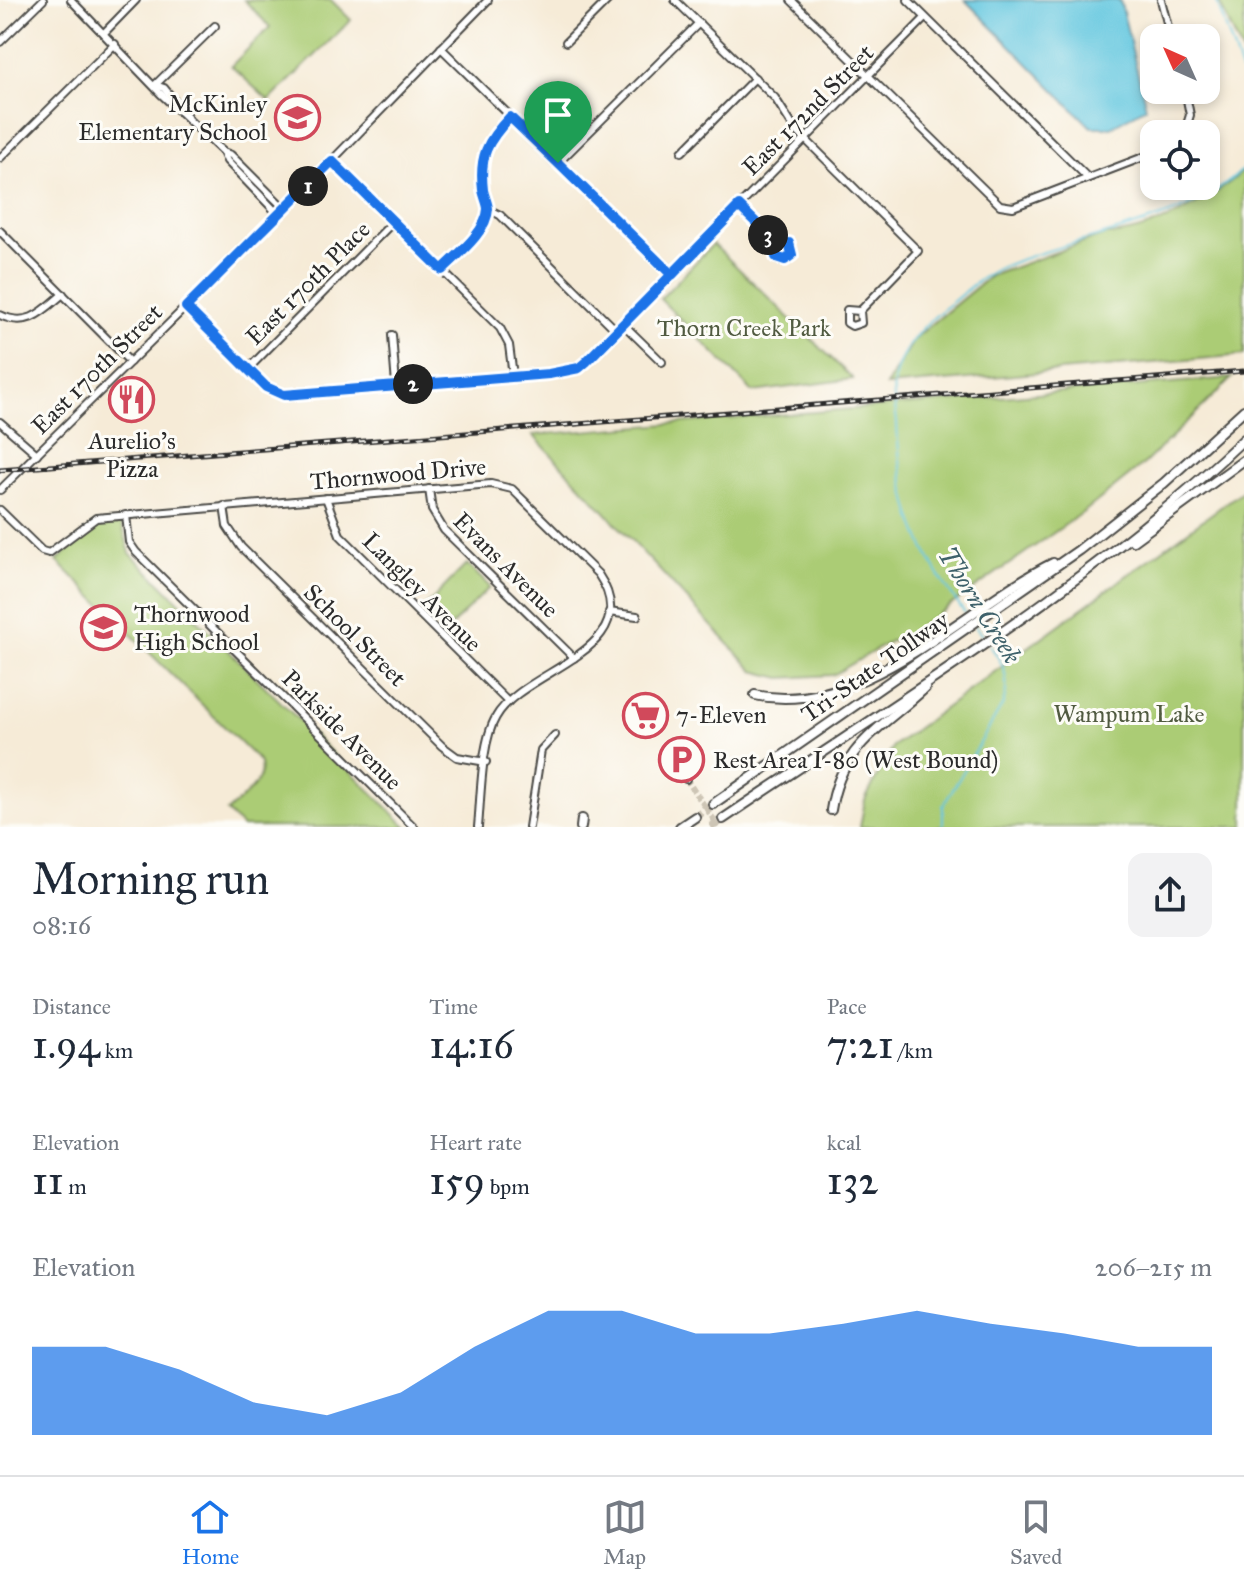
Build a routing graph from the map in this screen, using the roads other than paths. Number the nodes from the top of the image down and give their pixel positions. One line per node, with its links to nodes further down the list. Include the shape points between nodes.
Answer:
1 (43, 0): 15 (street)
2 (71, 0): 14 (street)
3 (136, 0): 14 (street)
4 (488, 0): 18 (street, East 170th Street)
5 (608, 0): 16 (street)
6 (675, 0): 11 (street)
7 (791, 0): 19 (street)
8 (908, 0): 10 (street)
9 (1161, 0): 12 (street)
10 (925, 18): 19 (street, East 172nd Street); 30 (street)
11 (699, 23): 20 (street); 29 (street)
12 (1167, 24)
13 (215, 26): 21 (street)
14 (104, 33): 17 (street)
15 (0, 42)
16 (566, 42)
17 (115, 44): 21 (street); 26 (street)
18 (441, 48): 22 (street); 28 (street, East 170th Street)
19 (868, 76): 23 (street, East 172nd Street); 30 (street, via 1006,207)
20 (755, 78): 23 (street); 25 (street)
21 (155, 85): 24 (street, via 164,88)
22 (510, 117): 29 (street); 33 (street, via 482,154)
23 (805, 139): 31 (street, East 172nd Street); 42 (street, via 918,251)
24 (223, 152): 32 (street); 34 (street)
25 (682, 152)
26 (0, 158)
27 (1140, 158): 30 (street)
28 (332, 161): 32 (street, East 170th Street); 35 (street)
29 (558, 163): 39 (street)
30 (1088, 178)
31 (739, 206): 37 (street); 39 (street, East 172nd Street)
32 (285, 209): 34 (street, East 170th Street)
33 (488, 209): 38 (street, via 474,236); 45 (street)
34 (279, 215): 41 (street, East 170th Street)
35 (393, 222): 38 (street); 49 (street, East 170th Place)
36 (0, 231): 40 (street)
37 (777, 243)
38 (442, 270): 50 (street, via 504,333)
39 (672, 275): 44 (street, East 172nd Street)
40 (63, 294): 43 (street, via 36,318 23,322); 47 (street)
41 (186, 307): 47 (street, East 170th Street); 49 (street)
42 (860, 311)
43 (0, 315)
44 (623, 324): 45 (street, East 172nd Street); 48 (street)
45 (617, 331): 50 (street, East 172nd Street, via 583,365)
46 (392, 335): 51 (street)
47 (130, 362): 55 (street, East 170th Street)
48 (662, 362)
49 (248, 369): 51 (street, via 270,390 284,395)
50 (513, 376): 51 (street)
51 (396, 385)
52 (1244, 410): 66 (highway, via 1079,550 1028,576)
53 (0, 422): 55 (street)
54 (1244, 439): 63 (highway, Tri-State Tollway)
55 (37, 454): 58 (street, East 170th Street)
56 (1244, 460): 63 (highway, via 1162,523)
57 (429, 489): 59 (street, Thornwood Drive); 64 (street, Thornwood Drive, via 491,484 512,489 598,574); 67 (street, Evans Avenue, via 432,510 444,530)
58 (0, 490)
59 (326, 498): 60 (street, Thornwood Drive); 70 (street, Langley Avenue, via 340,535)
60 (224, 506): 62 (street, Thornwood Drive); 73 (street, School Street, via 227,526 241,547 442,746 457,757)
61 (0, 510): 62 (street, via 49,553 91,519)
62 (126, 515): 79 (street, Parkside Avenue, via 129,542 136,552)
63 (1091, 567): 68 (highway, Tri-State Tollway)
64 (609, 612): 65 (street); 67 (street, via 600,636)
65 (637, 616)
66 (943, 639): 69 (highway, via 826,691 785,699); 75 (highway, Tri-State Tollway)
67 (574, 658): 70 (street)
68 (946, 668): 76 (highway, via 851,754 840,771); 78 (highway, Tri-State Tollway)
69 (755, 695)
70 (508, 702): 73 (street, via 491,726)
71 (555, 735): 81 (street, via 541,750)
72 (672, 758): 74 (street)
73 (486, 762): 80 (street)
74 (686, 779)
75 (713, 804)
76 (831, 810)
77 (695, 817): 82 (highway)
78 (723, 819)
79 (414, 827)
80 (478, 827)
81 (529, 827)
82 (680, 827)

